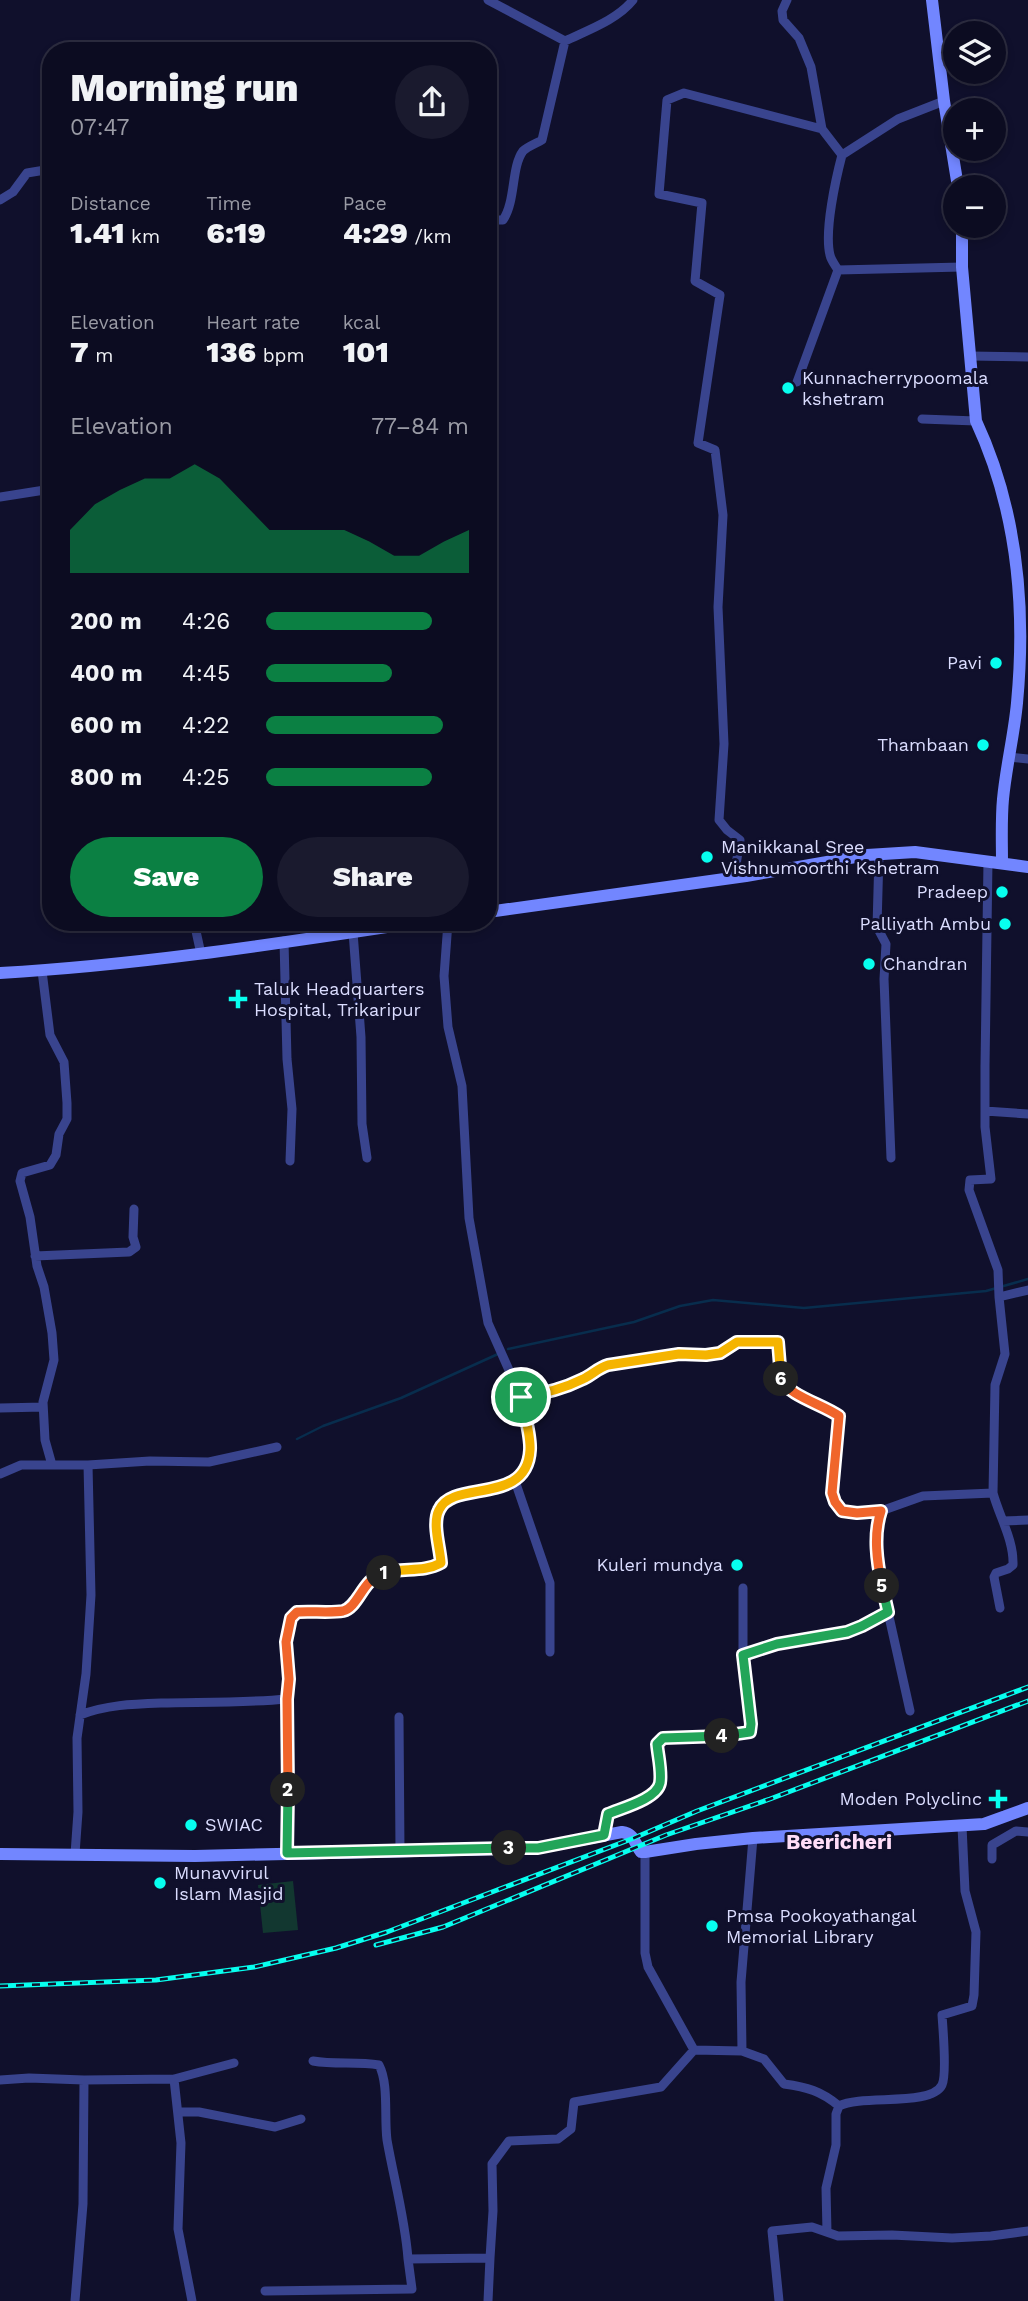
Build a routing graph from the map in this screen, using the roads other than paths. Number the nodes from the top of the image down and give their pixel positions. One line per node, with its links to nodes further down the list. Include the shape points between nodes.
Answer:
1 (488, 0): 5 (street)
2 (633, 0): 5 (street, via 607,21)
3 (787, 0): 8 (street, via 783,20 799,38 811,67)
4 (932, 0): 6 (main road)
5 (565, 41): 12 (street, via 542,140 524,150 509,211 503,220)
6 (944, 98)
7 (943, 101): 9 (street, via 898,119)
8 (822, 129): 9 (street); 29 (street, via 684,93 667,100 659,194 702,203 695,281 720,295 698,443 715,450 723,515 718,607 724,744 719,820 740,840)
9 (842, 155): 15 (street, via 829,230 830,255)
10 (42, 170): 11 (street, via 27,173 13,192)
11 (0, 200)
12 (497, 220)
13 (961, 238): 14 (main road)
14 (962, 267): 15 (street); 16 (main road)
15 (838, 270): 18 (street)
16 (971, 356): 17 (street); 20 (main road)
17 (1028, 357)
18 (797, 382)
19 (922, 419): 20 (street)
20 (976, 421): 23 (main road, via 1000,485 1020,588 1017,703)
21 (42, 491): 22 (street)
22 (0, 497)
23 (1009, 757): 24 (street); 27 (main road)
24 (1028, 759)
25 (878, 854): 26 (main road, via 915,852); 29 (main road); 42 (street, via 877,927 886,944)
26 (988, 861): 27 (main road); 39 (street)
27 (1002, 863): 28 (main road)
28 (1028, 867)
29 (734, 877): 30 (main road)
30 (497, 911)
31 (196, 931): 36 (street)
32 (360, 931): 34 (main road)
33 (447, 931): 48 (street, via 444,976 448,1027 462,1086 469,1218 488,1323)
34 (353, 932): 35 (main road); 41 (street)
35 (284, 942): 36 (main road); 43 (street)
36 (201, 954): 37 (main road)
37 (42, 971): 38 (main road); 45 (street, via 50,1035 64,1062 67,1119 50,1165 22,1174 20,1181)
38 (0, 973)
39 (985, 1111): 40 (street); 47 (street, via 991,1179 970,1180 969,1190 998,1270)
40 (1028, 1114)
41 (367, 1158)
42 (891, 1158)
43 (290, 1161)
44 (134, 1209): 45 (street, via 136,1247 129,1252)
45 (35, 1256): 49 (street, via 54,1360)
46 (1028, 1290): 47 (street)
47 (999, 1291): 56 (street, via 1005,1354 995,1385)
48 (521, 1397): 55 (street, via 530,1450); 57 (street, via 570,1385 608,1365 720,1353 737,1342 778,1342 781,1381 788,1390 839,1416 835,1502 842,1511)
49 (43, 1407): 50 (street); 52 (street)
50 (0, 1408)
51 (277, 1447): 53 (street, via 209,1462)
52 (52, 1465): 53 (street); 54 (street, via 21,1465)
53 (88, 1465): 67 (street, via 91,1595)
54 (0, 1474)
55 (515, 1481): 63 (street, via 550,1583); 65 (street, via 453,1496 440,1506 436,1519 441,1563 429,1569 399,1569 378,1575 344,1611 297,1612 291,1618 286,1642)
56 (993, 1493): 57 (street, via 923,1496); 59 (street)
57 (881, 1511): 62 (street, via 877,1563)
58 (1028, 1520): 59 (street)
59 (1003, 1521): 61 (street, via 1013,1565 994,1577)
60 (743, 1588): 64 (street)
61 (1000, 1608)
62 (888, 1612): 64 (street, via 847,1632); 66 (street)
63 (550, 1652)
64 (743, 1655): 72 (street, via 750,1732 663,1738 657,1744 660,1785 654,1794 608,1814)
65 (287, 1699): 67 (street, via 127,1704); 76 (street)
66 (910, 1711)
67 (79, 1715): 78 (street)
68 (399, 1717): 74 (street)
69 (1028, 1808): 70 (main road, via 984,1824)
70 (961, 1826): 73 (main road); 87 (street, via 965,1891 976,1932 974,1995 972,2006 942,2015 942,2086 934,2094 874,2098)
71 (1028, 1832): 79 (street, via 1016,1831 992,1844)
72 (604, 1835): 74 (main road, via 538,1848); 75 (main road, via 628,1833)
73 (753, 1838): 75 (main road); 81 (street, via 741,1982)
74 (400, 1850): 76 (main road)
75 (645, 1852): 80 (street, via 648,1967)
76 (287, 1853): 78 (main road)
77 (0, 1854): 78 (main road)
78 (75, 1854)
79 (992, 1858)
80 (694, 2050): 81 (street); 92 (street, via 662,2087 574,2102 571,2129 558,2140 509,2141 492,2164)
81 (742, 2051): 87 (street, via 764,2059 784,2084 825,2094)
82 (313, 2061): 93 (street, via 379,2065)
83 (234, 2063): 84 (street)
84 (174, 2079): 86 (street); 88 (street)
85 (0, 2080): 86 (street)
86 (84, 2080): 95 (street, via 83,2204)
87 (839, 2106): 91 (street, via 826,2188)
88 (178, 2112): 89 (street, via 275,2127); 96 (street, via 182,2165 178,2229)
89 (301, 2119)
90 (1028, 2231): 91 (street, via 952,2238)
91 (827, 2232): 98 (street, via 812,2227 772,2231)
92 (490, 2258): 93 (street); 97 (street)
93 (408, 2259): 94 (street, via 412,2289)
94 (265, 2291)
95 (75, 2301)
96 (192, 2301)
97 (488, 2301)
98 (779, 2301)

